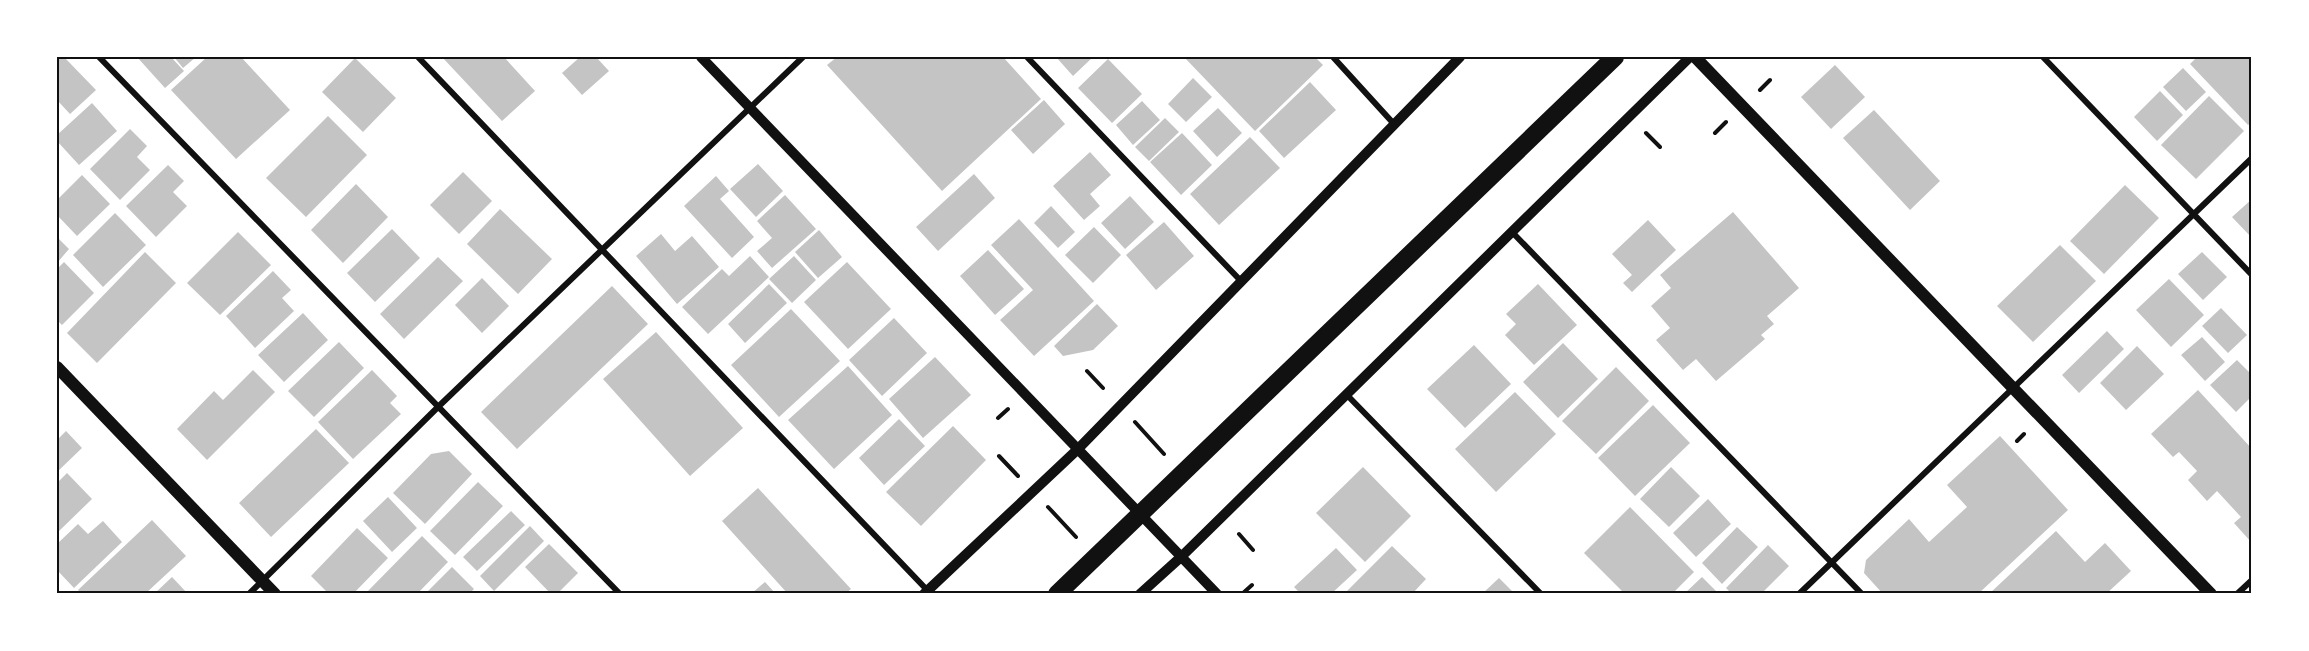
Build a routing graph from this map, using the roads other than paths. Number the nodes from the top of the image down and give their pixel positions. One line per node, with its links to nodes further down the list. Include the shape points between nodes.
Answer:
1 (99, 57): 23 (street)
2 (418, 57): 17 (street)
3 (701, 57): 12 (street)
4 (804, 57): 12 (street)
5 (1027, 57): 19 (street)
6 (1333, 57): 13 (street)
7 (1460, 57): 13 (street)
8 (1614, 57): 33 (highway)
9 (1690, 57): 16 (street)
10 (1695, 57): 21 (main road)
11 (2043, 57): 15 (street)
12 (751, 108): 17 (street); 24 (street)
13 (1394, 124): 19 (street)
14 (2252, 158): 15 (street)
15 (2193, 213): 18 (street); 21 (street)
16 (1512, 232): 22 (street); 26 (street)
17 (601, 250): 23 (street); 29 (street)
18 (2252, 274)
19 (1240, 280): 24 (street)
20 (57, 367): 28 (main road)
21 (2012, 387): 26 (street); 39 (main road)
22 (1346, 394): 25 (street); 36 (street)
23 (439, 406): 28 (street); 32 (street)
24 (1078, 449): 25 (street); 29 (street)
25 (1181, 557): 34 (street); 35 (street)
26 (1832, 562): 37 (street); 38 (street)
27 (2252, 580): 40 (street)
28 (263, 581): 30 (street); 31 (main road)
29 (926, 592)
30 (249, 594)
31 (275, 594)
32 (620, 594)
33 (1057, 594)
34 (1140, 594)
35 (1217, 594)
36 (1541, 594)
37 (1799, 594)
38 (1862, 594)
39 (2211, 594)
40 (2237, 594)

